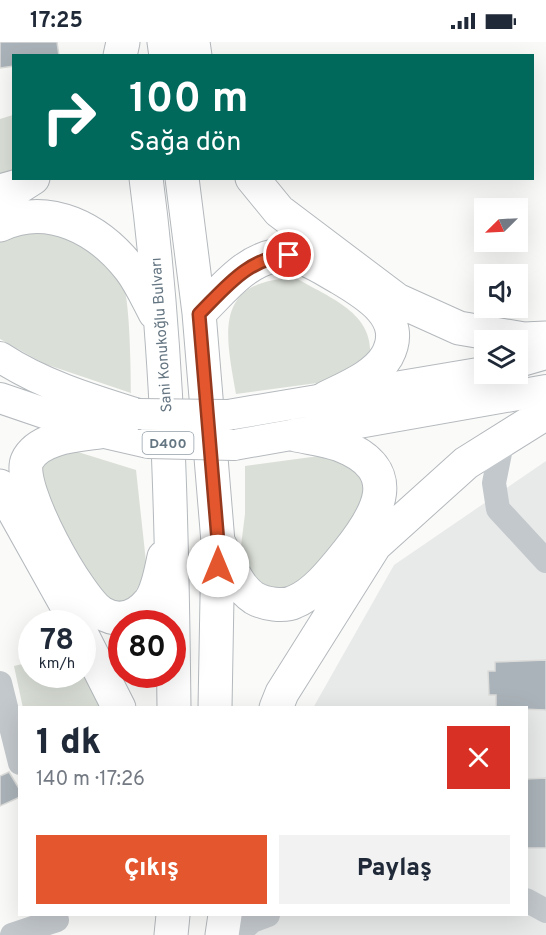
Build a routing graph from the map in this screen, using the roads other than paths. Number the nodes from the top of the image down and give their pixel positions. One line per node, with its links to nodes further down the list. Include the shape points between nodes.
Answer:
1 (30, 180): 5 (highway)
2 (146, 180): 8 (highway, Sani Konukoğlu Bulvarı / D400)
3 (182, 180): 7 (highway, D400)
4 (254, 180): 9 (highway, via 279,211 397,300 459,327 524,339)
5 (0, 191)
6 (0, 225): 8 (highway, via 55,217 96,236 131,271)
7 (199, 314): 16 (highway, via 244,269 273,256 305,258 368,294 390,322 392,339 388,354 367,375); 23 (highway, D400)
8 (160, 321): 22 (highway, Sani Konukoğlu Bulvarı / D400)
9 (546, 338)
10 (546, 354): 12 (main road)
11 (0, 357): 16 (main road, bridge, via 71,393 138,414 228,416)
12 (528, 359)
13 (474, 374): 16 (main road)
14 (546, 390): 19 (main road)
15 (0, 398): 18 (main road)
16 (324, 399)
17 (546, 413): 20 (highway)
18 (100, 432): 19 (main road, bridge, via 148,443 234,445); 22 (highway, via 38,448 24,470 39,515 78,587 100,613 124,618 138,613 151,599)
19 (296, 435): 23 (highway, via 340,445 370,462 379,478 381,495 364,531 335,568 294,603 255,599 241,585)
20 (502, 442): 24 (street, via 494,483 498,508); 31 (highway, via 466,463 375,545)
21 (0, 486): 25 (highway)
22 (172, 527): 29 (highway, Sani Konukoğlu Bulvarı / D400)
23 (218, 542): 30 (highway, D400)
24 (546, 561)
25 (69, 610)
26 (96, 663): 28 (highway)
27 (0, 683): 32 (street)
28 (118, 706)
29 (174, 706)
30 (215, 706)
31 (277, 706)
32 (18, 755)
33 (528, 892): 34 (street)
34 (546, 892)
35 (528, 901): 36 (street)
36 (546, 911)
37 (173, 916): 43 (highway)
38 (207, 916): 44 (highway)
39 (225, 916): 45 (highway)
40 (264, 916): 46 (street)
41 (57, 923): 42 (street)
42 (12, 935)
43 (171, 935)
44 (206, 935)
45 (222, 935)
46 (237, 935)

